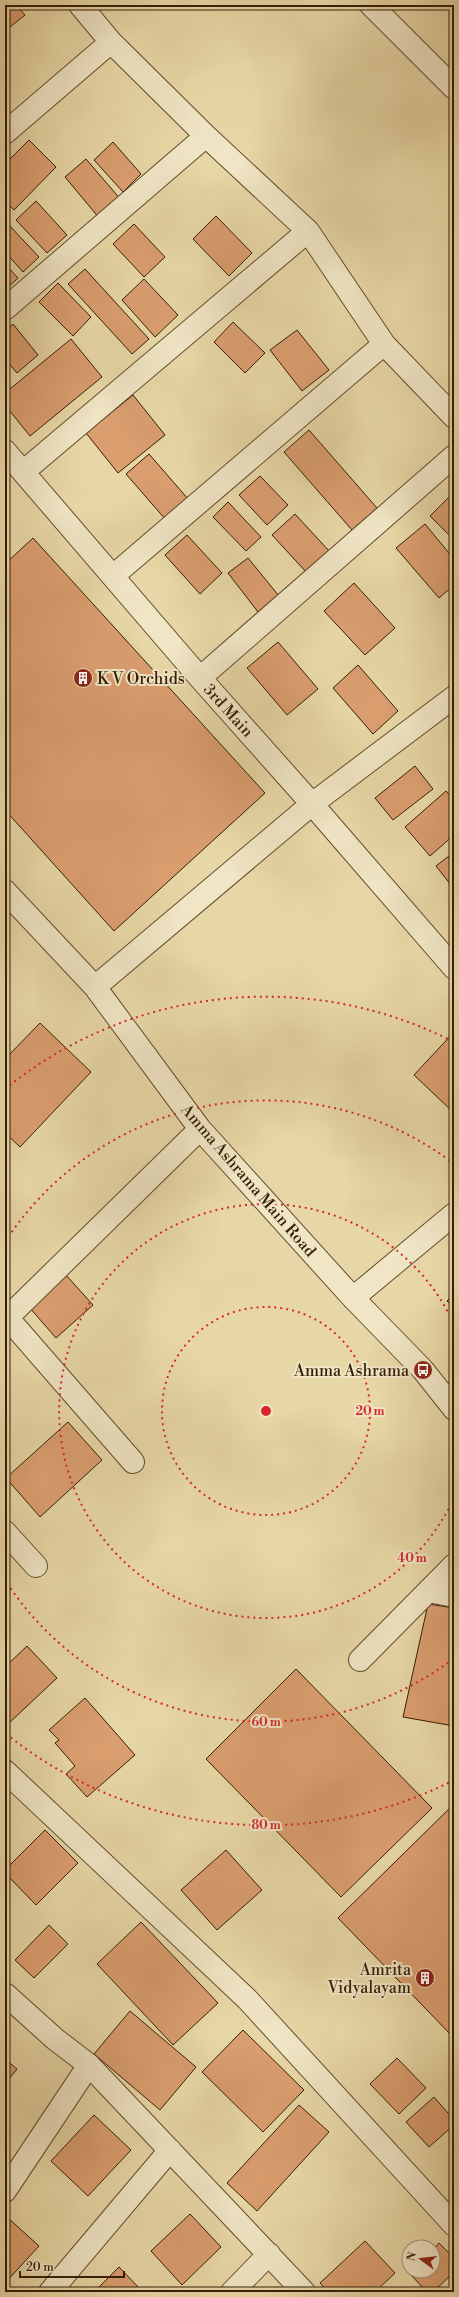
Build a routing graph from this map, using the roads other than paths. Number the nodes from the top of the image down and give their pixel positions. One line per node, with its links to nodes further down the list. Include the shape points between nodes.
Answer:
1 (80, 5): 3 (street)
2 (371, 5): 4 (street)
3 (111, 42): 5 (street); 6 (street)
4 (454, 88)
5 (5, 133)
6 (206, 136): 7 (street); 8 (street)
7 (308, 231): 9 (street); 13 (street)
8 (5, 309)
9 (384, 344): 10 (street); 14 (street)
10 (454, 417)
11 (5, 452): 13 (street, 3rd Main)
12 (454, 456): 15 (street)
13 (23, 472): 14 (street, 3rd Main)
14 (113, 576): 15 (street, 3rd Main)
15 (200, 678): 17 (street, 3rd Main)
16 (454, 697): 17 (street)
17 (312, 804): 19 (street, 3rd Main); 20 (street)
18 (5, 891): 20 (street, Amma Ashrama Main Road)
19 (454, 968)
20 (95, 987): 21 (street, Amma Ashrama Main Road)
21 (200, 1129): 23 (street, Amma Ashrama Main Road); 24 (street)
22 (454, 1214): 23 (street)
23 (353, 1298): 25 (street, Amma Ashrama Main Road, via 423,1370)
24 (6, 1318): 26 (street)
25 (454, 1408)
26 (133, 1462)
27 (5, 1532): 29 (street)
28 (454, 1565): 30 (street)
29 (36, 1566)
30 (429, 1591): 31 (street); 32 (street)
31 (454, 1596)
32 (360, 1660)
33 (5, 1771): 38 (street, via 247,1999)
34 (5, 1994): 35 (street, via 55,2039)
35 (89, 2065): 36 (street); 37 (street)
36 (170, 2150): 39 (street); 40 (street)
37 (5, 2191)
38 (454, 2225)
39 (269, 2254): 41 (street); 42 (street)
40 (50, 2292)
41 (232, 2292)
42 (304, 2292)

